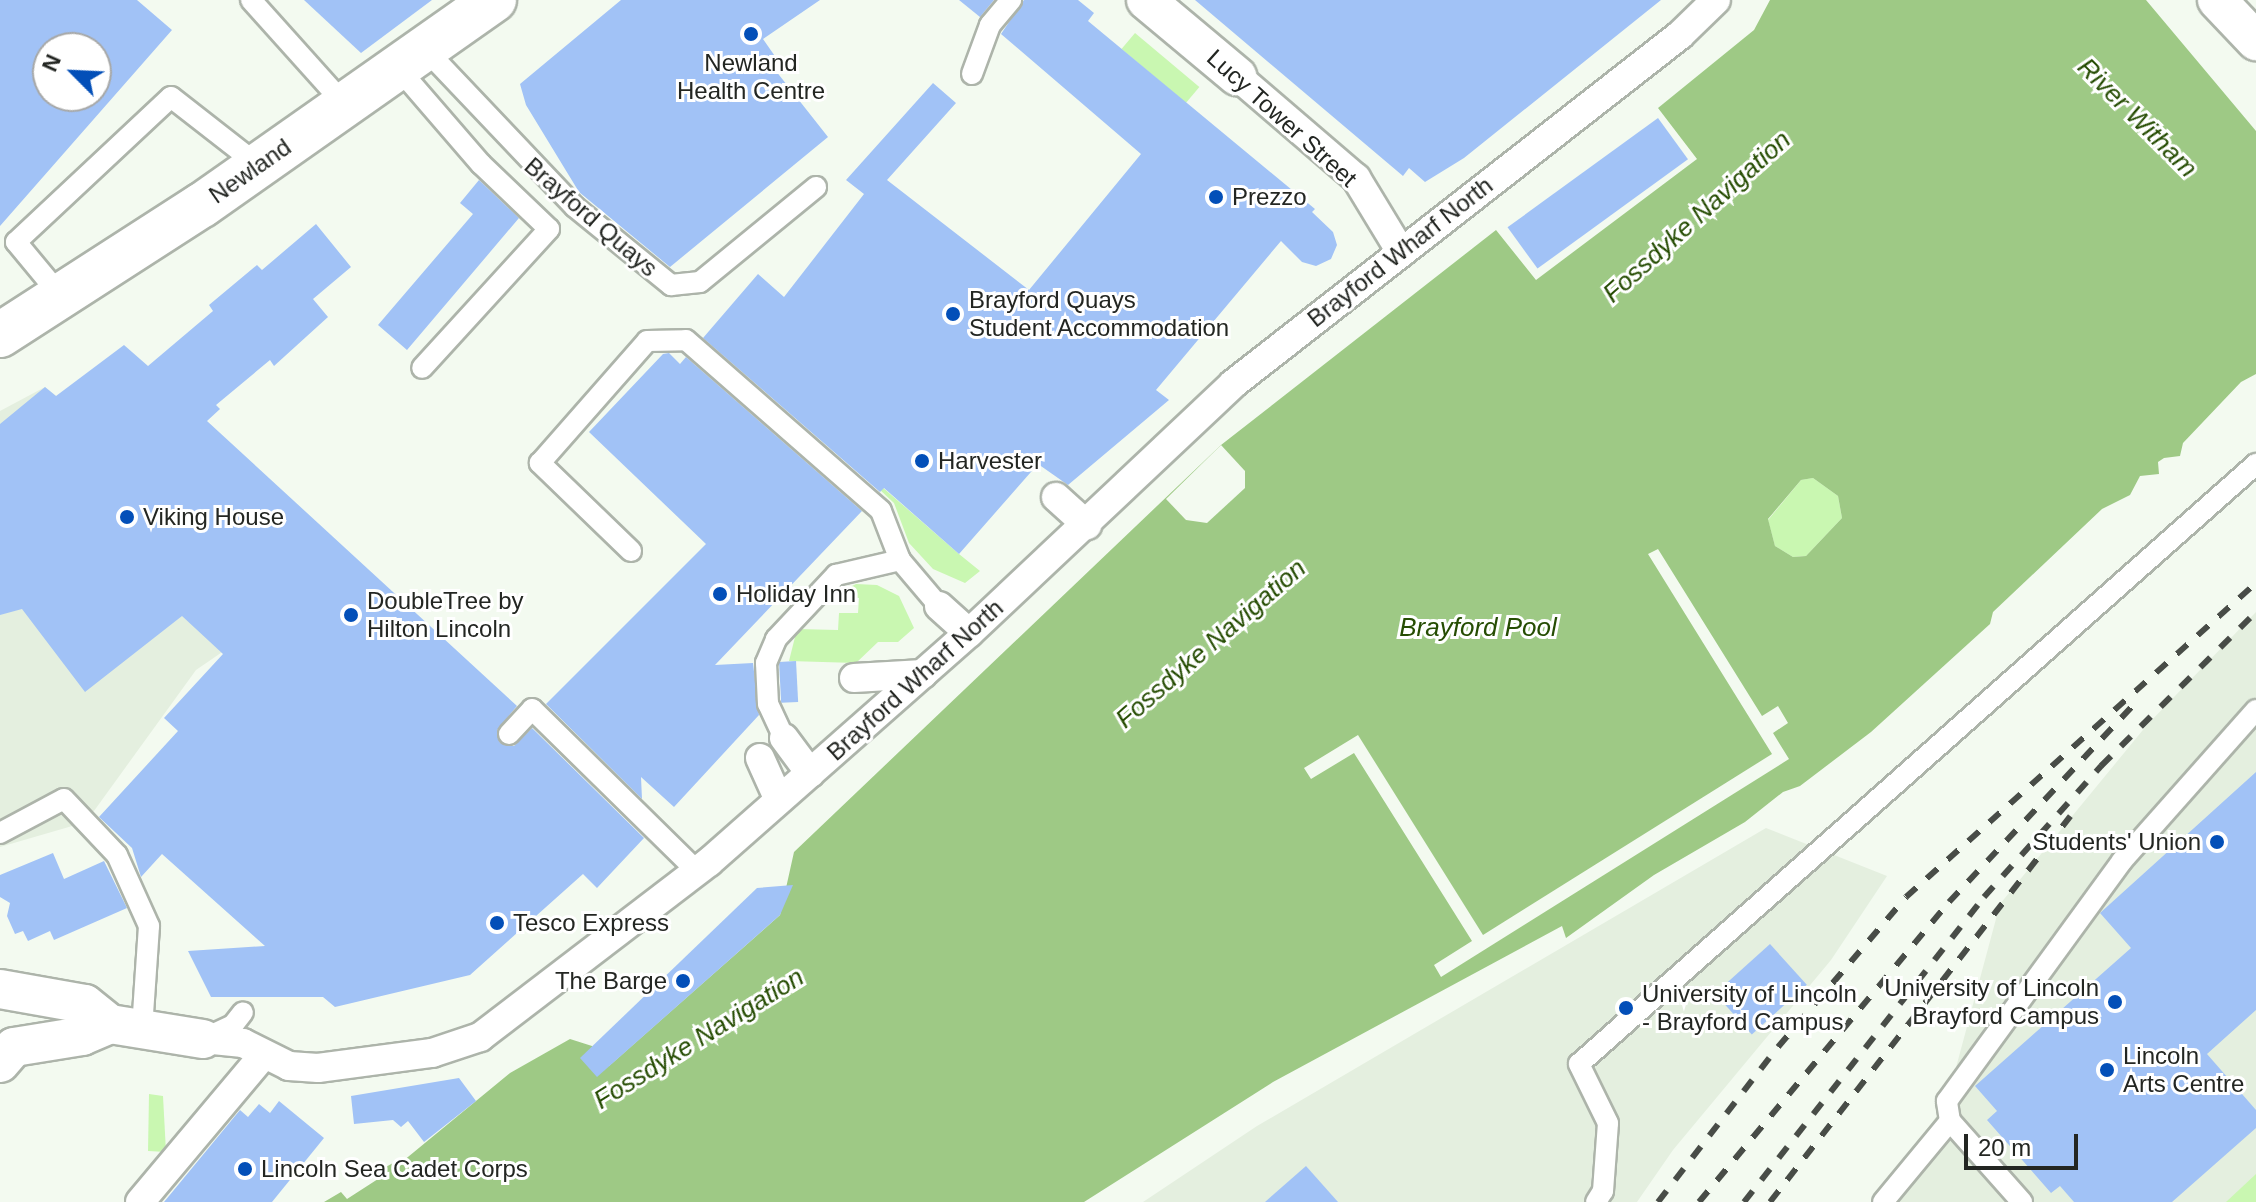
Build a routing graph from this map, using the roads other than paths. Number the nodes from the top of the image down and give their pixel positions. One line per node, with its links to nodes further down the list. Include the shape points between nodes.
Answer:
1 (251, 0): 11 (lane)
2 (494, 0): 8 (main road, Newland)
3 (1011, 0): 9 (lane, via 990,25)
4 (1146, 0): 10 (street, Lucy Tower Street)
5 (1716, 0): 15 (street, Brayford Wharf North, via 1680,35)
6 (2217, 0): 7 (street)
7 (2256, 41)
8 (411, 58): 11 (main road, Newland); 13 (lane, Brayford Quays, via 575,207 671,285 700,282); 18 (lane, via 481,164 549,229)
9 (972, 74)
10 (1237, 76): 15 (street, Lucy Tower Street, via 1356,178)
11 (346, 106): 12 (main road, Newland)
12 (258, 165): 14 (lane, via 171,97); 16 (main road, Newland)
13 (816, 187)
14 (8, 246): 16 (lane)
15 (1401, 252): 21 (street, Brayford Wharf North, via 1233,384)
16 (60, 295): 17 (main road, Newland)
17 (3, 327)
18 (422, 368)
19 (2256, 464): 44 (lane, via 1579,1064 1608,1123 1603,1191)
20 (1056, 497): 21 (street)
21 (1087, 525): 25 (street, Brayford Wharf North)
22 (631, 551): 23 (lane, via 540,463 647,341 686,340 881,511)
23 (900, 560): 24 (lane); 30 (lane, via 836,575 776,639 766,663 768,704)
24 (939, 606): 25 (street)
25 (969, 633): 26 (street, Brayford Wharf North)
26 (923, 674): 27 (street); 32 (street, Brayford Wharf North)
27 (854, 678)
28 (2256, 710): 42 (lane, via 2122,861 1947,1101)
29 (509, 734): 35 (lane, via 532,709)
30 (784, 738): 32 (street)
31 (760, 758): 33 (street)
32 (810, 773): 33 (street, Brayford Wharf North)
33 (779, 800): 35 (street, Brayford Wharf North)
34 (0, 833): 38 (lane, via 64,799 117,855 149,926)
35 (697, 871): 40 (street, Brayford Wharf North, via 468,1043 318,1068 289,1066)
36 (5, 988): 38 (street, Brayford Wharf North, via 85,1004)
37 (243, 1012): 39 (lane, via 233,1025)
38 (126, 1026): 39 (street, Brayford Wharf North); 41 (street, via 14,1047)
39 (203, 1039): 40 (street, Brayford Wharf North, via 243,1043)
40 (264, 1054): 43 (street)
41 (0, 1063)
42 (1950, 1121): 45 (lane); 46 (lane)
43 (140, 1202)
44 (1596, 1202)
45 (1883, 1202)
46 (2022, 1202)

